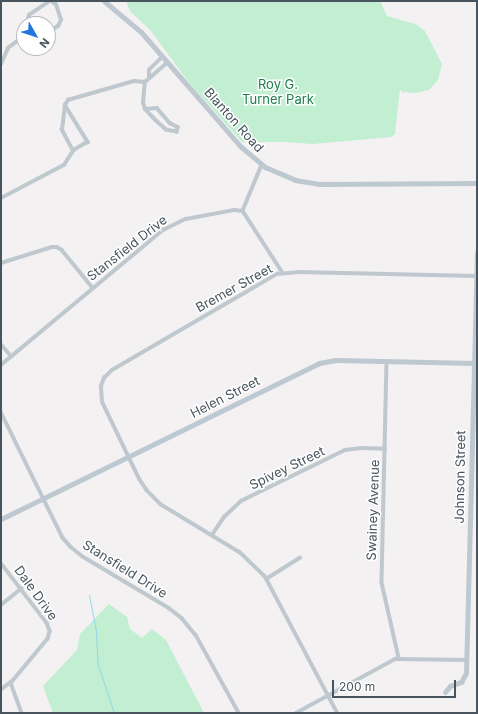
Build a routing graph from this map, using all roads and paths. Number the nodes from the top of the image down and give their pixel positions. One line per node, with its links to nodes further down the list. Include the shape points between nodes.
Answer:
1 (51, 1): 3 (street); 4 (street, via 56,4 61,20)
2 (104, 1): 6 (street, Blanton Road, via 141,32)
3 (29, 16)
4 (56, 27)
5 (16, 42): 8 (street, via 8,48)
6 (162, 57): 7 (street, Blanton Road); 9 (street, via 149,70)
7 (168, 63): 9 (street); 14 (street, Blanton Road, via 240,146)
8 (1, 64)
9 (149, 76): 10 (street)
10 (144, 82): 11 (street, via 134,81 70,98); 12 (street)
11 (65, 105): 13 (street, via 62,130); 13 (street, via 88,142)
12 (145, 109): 12 (street, via 166,130 177,132 178,126 170,123 157,108)
13 (73, 151): 16 (street, via 64,165)
14 (262, 165): 15 (street, Blanton Road, via 291,179 320,184); 17 (street)
15 (477, 183)
16 (1, 198)
17 (243, 211): 20 (street); 22 (street, Stansfield Drive, via 234,210 186,219 170,225)
18 (477, 252): 21 (street, Johnson Street)
19 (1, 262): 22 (street, via 57,247)
20 (283, 273): 21 (street, Bremer Street); 30 (street, Bremer Street, via 272,276 108,374 101,386 100,397)
21 (476, 276): 26 (street, Johnson Street)
22 (93, 288): 24 (street, Stansfield Drive)
23 (1, 344): 24 (street)
24 (11, 356): 27 (street, Stansfield Drive)
25 (387, 361): 26 (street, Helen Street); 29 (street, Swainey Avenue); 30 (street, Helen Street, via 336,360 319,363)
26 (475, 363): 40 (street, Johnson Street)
27 (1, 365)
28 (1, 412): 31 (street, Stansfield Drive)
29 (385, 449): 33 (street, Spivey Street, via 345,450 241,501 224,517); 39 (street, Swainey Avenue, via 382,583)
30 (129, 457): 31 (street, Helen Street); 33 (street, Bremer Street, via 142,484 158,503)
31 (42, 498): 32 (street, Helen Street); 46 (street, Stansfield Drive, via 59,531 71,547 186,622 196,635)
32 (1, 519)
33 (212, 535): 36 (street, Bremer Street, via 240,553)
34 (300, 558): 36 (street)
35 (1, 563): 37 (street, Dale Drive)
36 (266, 579): 44 (street, Bremer Street)
37 (21, 589): 38 (street); 41 (street, Dale Drive, via 47,623 50,634)
38 (1, 605)
39 (399, 658): 40 (street); 44 (street)
40 (467, 660): 43 (street, Johnson Street, via 464,679 450,686)
41 (11, 682): 42 (street, Dale Drive); 45 (street)
42 (1, 690)
43 (445, 692)
44 (328, 695): 47 (street); 48 (street, Bremer Street)
45 (22, 713)
46 (239, 713)
47 (296, 713)
48 (337, 713)

